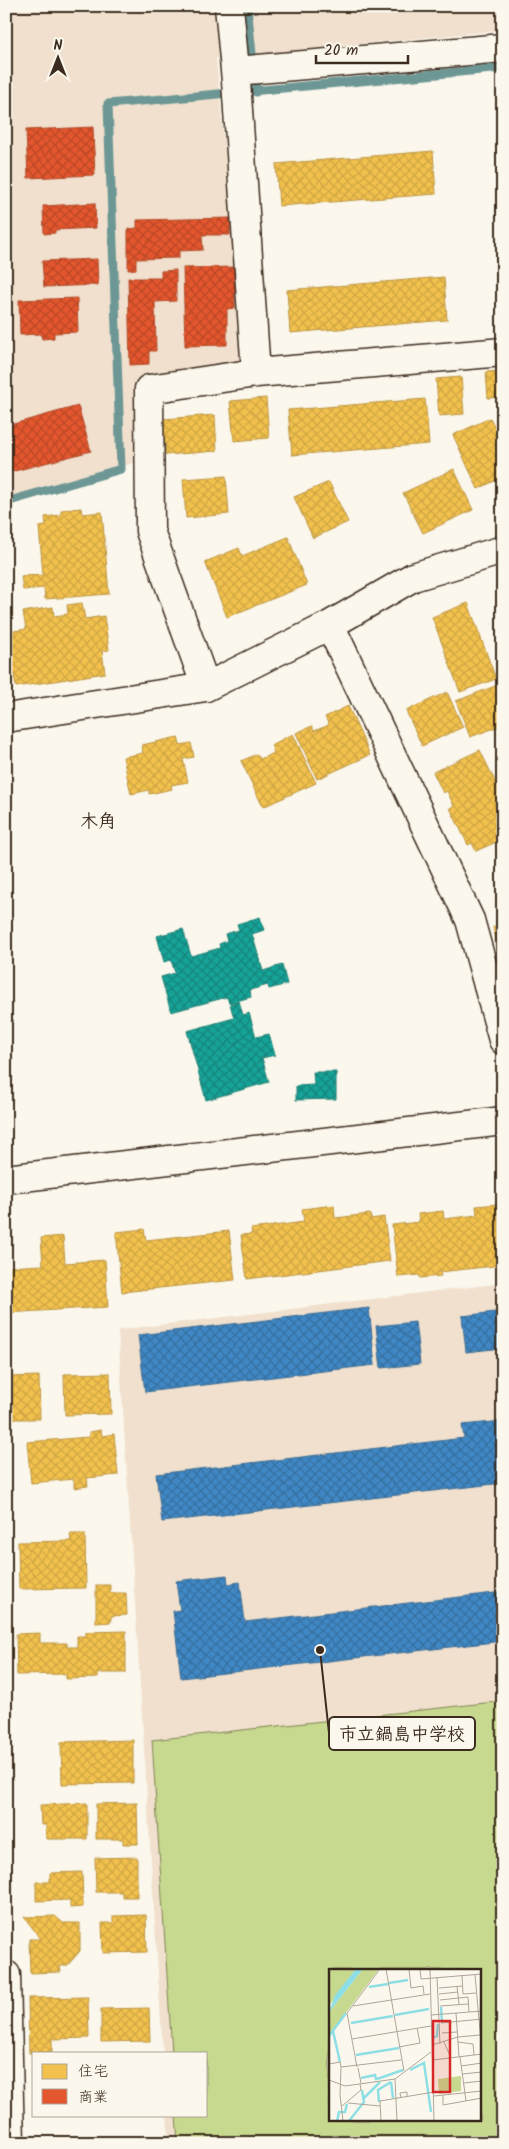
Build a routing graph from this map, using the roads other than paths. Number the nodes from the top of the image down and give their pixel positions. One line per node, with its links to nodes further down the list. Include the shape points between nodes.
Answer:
1 (229, 6): 3 (street)
2 (503, 48): 3 (street)
3 (236, 85): 5 (street)
4 (503, 352): 5 (street)
5 (256, 373): 8 (street, via 149,389 150,531)
6 (503, 550): 7 (street, via 413,577)
7 (330, 624): 8 (street); 10 (street, via 470,920)
8 (206, 687): 9 (street)
9 (6, 718)
10 (503, 1040)
11 (503, 1120): 12 (street)
12 (6, 1179)
13 (6, 1975): 14 (street)
14 (10, 2143)

